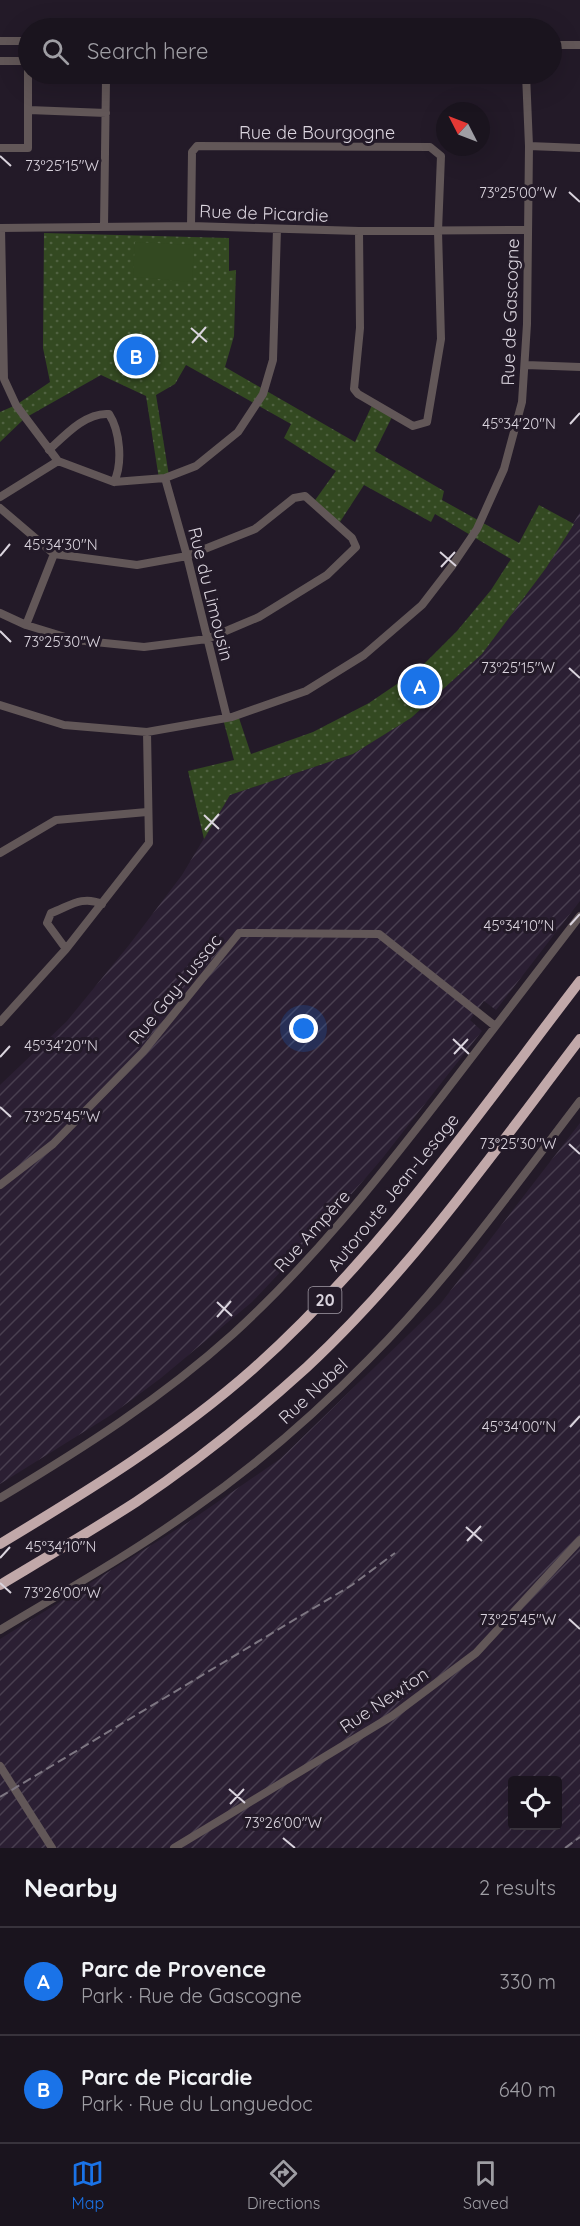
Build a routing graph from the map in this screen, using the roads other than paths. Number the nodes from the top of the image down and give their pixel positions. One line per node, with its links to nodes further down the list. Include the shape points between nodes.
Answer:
1 (0, 41): 2 (street)
2 (18, 41)
3 (562, 45): 4 (street)
4 (580, 45)
5 (0, 61): 6 (street)
6 (18, 61)
7 (28, 84): 10 (street)
8 (106, 84): 11 (street)
9 (526, 84): 12 (street, Rue de Gascogne)
10 (29, 110): 11 (street); 14 (street, via 28,148)
11 (106, 113): 16 (street)
12 (529, 146): 13 (street); 19 (street, Rue de Gascogne)
13 (580, 147)
14 (0, 148)
15 (191, 226): 16 (street, Rue de Picardie); 18 (street, Rue de Picardie); 21 (street, Rue de Bourgogne, via 192,152 197,146 430,147 441,156)
16 (104, 227): 17 (street, Rue de Picardie)
17 (1, 228): 24 (street, via 4,379 18,408)
18 (277, 229): 20 (street, Rue de Picardie); 26 (street, via 273,360 265,390 238,432 196,466)
19 (528, 230): 21 (street, Rue de Picardie); 22 (street, Rue de Gascogne)
20 (359, 231): 21 (street, Rue de Picardie); 21 (street, via 360,328 354,389 413,426 428,422 441,339)
21 (438, 231)
22 (525, 365): 23 (street); 36 (street, Rue de Gascogne, via 522,402 504,469 477,528 422,605 364,656 306,691)
23 (580, 367)
24 (50, 450): 25 (street); 27 (street, via 89,418 110,414 116,424 119,470)
25 (58, 461): 27 (street); 28 (street)
26 (165, 478): 27 (street); 31 (street, Rue du Limousin)
27 (114, 482)
28 (0, 497)
29 (0, 508): 30 (street)
30 (54, 554): 31 (street, via 137,565); 33 (street)
31 (187, 556): 34 (street, Rue du Limousin); 34 (street, via 255,529 294,498 305,496 352,538 356,547 327,574 259,617)
32 (0, 613): 33 (street)
33 (26, 625): 34 (street, via 75,640 144,647)
34 (207, 639): 36 (street, Rue du Limousin)
35 (0, 705): 37 (street, Rue de Gascogne, via 64,725)
36 (227, 718): 37 (street, Rue de Gascogne)
37 (147, 732): 38 (street)
38 (147, 812): 39 (street, via 56,820); 40 (street, via 149,843)
39 (0, 853)
40 (102, 904): 42 (street); 42 (street, via 80,901 51,913 47,923)
41 (580, 916): 46 (street, Rue Ampère)
42 (66, 950): 45 (street)
43 (580, 981): 52 (highway, Autoroute Jean-Lesage / 20, via 400,1215 295,1330 238,1382 163,1440)
44 (0, 1008): 45 (street)
45 (3, 1019)
46 (495, 1026): 49 (street, Rue Gay-Lussac, via 379,934 239,933 143,1052 53,1144); 50 (street, Rue Ampère, via 364,1197 255,1314 148,1402)
47 (580, 1039): 53 (highway, 20, via 419,1248 307,1366 248,1418 166,1481)
48 (580, 1101): 54 (street, Rue Nobel, via 422,1302 316,1410 188,1513)
49 (0, 1185)
50 (0, 1498)
51 (580, 1540): 57 (street, Rue Newton, via 476,1653 392,1716)
52 (0, 1544)
53 (0, 1585)
54 (0, 1630)
55 (0, 1766): 56 (street)
56 (52, 1848)
57 (174, 1848)

